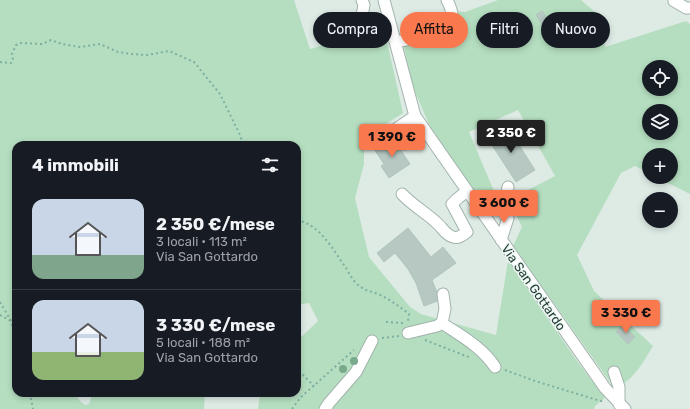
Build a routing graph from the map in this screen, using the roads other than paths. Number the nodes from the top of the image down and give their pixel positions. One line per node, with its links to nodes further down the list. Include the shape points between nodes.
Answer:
1 (362, 0): 6 (street)
2 (384, 0): 7 (street, Via San Gottardo)
3 (447, 0): 7 (street, via 452,15 444,28 428,36)
4 (674, 1): 5 (street)
5 (690, 8)
6 (363, 12)
7 (395, 42): 8 (street, Via San Gottardo)
8 (415, 116): 9 (street, via 396,129); 11 (street, Via San Gottardo)
9 (404, 144)
10 (508, 187): 13 (street, via 505,204 508,218)
11 (467, 191): 12 (street, via 452,204 467,232 456,238 446,234 438,224); 13 (street, Via San Gottardo)
12 (402, 194)
13 (502, 240): 20 (street, Via San Gottardo, via 604,388)
14 (443, 294): 15 (street, via 445,309)
15 (442, 323): 16 (street); 18 (street, via 483,352)
16 (405, 334)
17 (372, 341): 21 (street, via 356,372)
18 (495, 367)
19 (614, 372): 20 (street)
20 (622, 406)
21 (325, 409)

